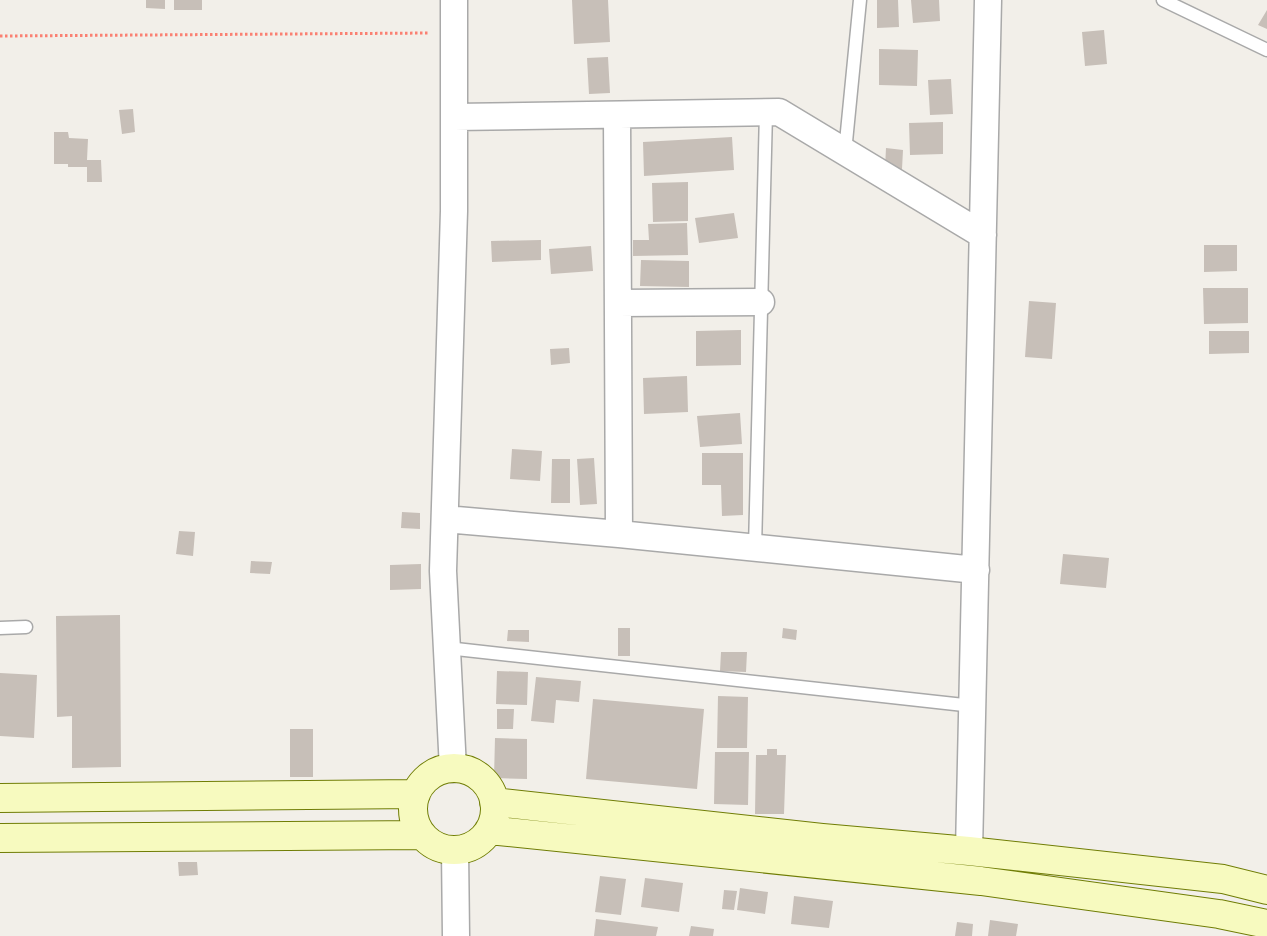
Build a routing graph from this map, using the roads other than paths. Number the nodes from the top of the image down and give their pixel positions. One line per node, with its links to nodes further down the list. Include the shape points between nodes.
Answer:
1 (454, 0): 8 (street)
2 (860, 0): 9 (lane)
3 (988, 0): 10 (street)
4 (1163, 0): 5 (lane)
5 (1267, 50)
6 (766, 112): 7 (street); 9 (street, via 779,112); 11 (lane)
7 (617, 115): 8 (street); 12 (street)
8 (454, 116): 13 (street)
9 (845, 152): 10 (street)
10 (983, 235): 16 (street)
11 (761, 302): 12 (street); 15 (lane)
12 (618, 303): 14 (street)
13 (445, 519): 14 (street); 19 (street, via 443,571)
14 (619, 534): 15 (street)
15 (755, 548): 16 (street)
16 (976, 570): 20 (street)
17 (26, 627): 18 (lane)
18 (0, 628)
19 (447, 648): 20 (lane); 21 (street)
20 (973, 706): 29 (street)
21 (453, 769): 22 (street, via 431,776); 24 (street, via 475,774 491,791)
22 (416, 794): 23 (street); 26 (street, via 413,815)
23 (0, 798)
24 (494, 802): 25 (street); 29 (street)
25 (490, 830): 28 (street, via 469,847); 31 (street, via 981,880 1219,914)
26 (422, 835): 27 (street); 28 (street, via 431,844)
27 (0, 838)
28 (455, 850): 32 (street)
29 (970, 851): 30 (street, via 1223,879)
30 (1267, 890)
31 (1267, 924)
32 (456, 936)

